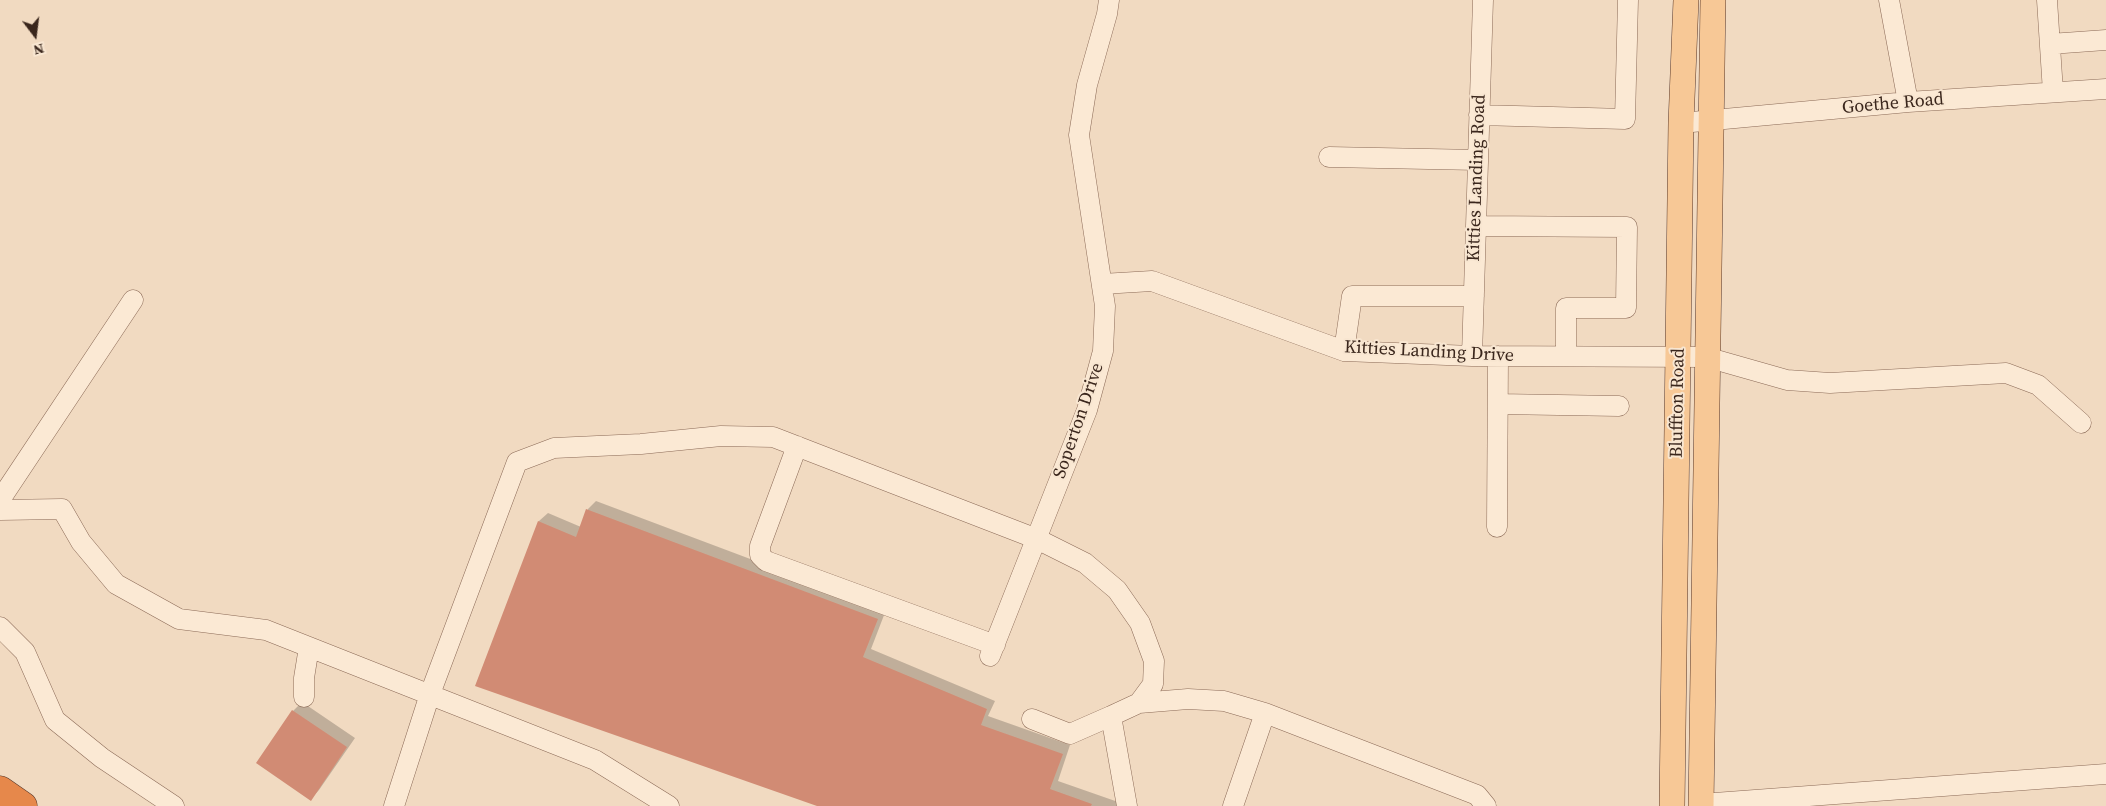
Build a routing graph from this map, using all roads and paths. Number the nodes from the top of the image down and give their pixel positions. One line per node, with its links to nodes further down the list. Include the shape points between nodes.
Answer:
1 (1109, 0): 19 (street, Soperton Drive, via 1108,14 1087,85 1079,135)
2 (1483, 0): 13 (street, Kitties Landing Road)
3 (1628, 0): 13 (street, via 1625,119)
4 (1686, 0): 15 (main road, Bluffton Road)
5 (1712, 0): 14 (main road, Bluffton Road)
6 (1889, 0): 12 (street)
7 (2046, 0): 9 (street)
8 (2106, 40): 9 (street)
9 (2050, 44): 11 (street)
10 (2106, 89): 11 (street, Goethe Road)
11 (2053, 92): 12 (street, Goethe Road)
12 (1908, 102): 14 (street, Goethe Road)
13 (1479, 115): 17 (street, Kitties Landing Road)
14 (1711, 119): 15 (street, Goethe Road); 27 (main road, Bluffton Road)
15 (1681, 123): 26 (main road, Bluffton Road)
16 (1328, 157): 17 (street)
17 (1478, 160): 18 (street, Kitties Landing Road)
18 (1476, 226): 20 (street, Kitties Landing Road); 25 (street, via 1627,227 1626,308 1566,308)
19 (1102, 284): 22 (street, Kitties Landing Drive, via 1152,281); 35 (street, Soperton Drive, via 1105,306 1103,351 1087,410)
20 (1474, 296): 22 (street, via 1352,296); 23 (street, Kitties Landing Road)
21 (133, 300): 32 (street)
22 (1344, 351): 23 (street, Kitties Landing Drive)
23 (1472, 356): 24 (street, Kitties Landing Drive)
24 (1498, 356): 25 (street, Kitties Landing Drive); 28 (street)
25 (1566, 356): 26 (street, Kitties Landing Drive)
26 (1678, 356): 27 (street, Kitties Landing Drive); 54 (main road, Bluffton Road)
27 (1706, 357): 30 (street, Kitties Landing Drive, via 1787,380 1830,383 2006,373 2038,384); 46 (main road, Bluffton Road)
28 (1498, 404): 29 (street); 34 (street)
29 (1619, 406)
30 (2081, 423)
31 (797, 446): 35 (street); 35 (street, Soperton Drive, via 760,546 760,555 766,561 992,651); 38 (street, via 773,437 721,436 554,448 517,462)
32 (0, 498)
33 (0, 510): 37 (street, via 62,509 81,542 116,584 180,619 266,630)
34 (1497, 527)
35 (1037, 539): 40 (street, via 1086,563 1117,590 1140,623 1154,661 1153,684)
36 (0, 627): 48 (street, via 25,652 55,720 102,758)
37 (309, 647): 38 (street); 39 (street)
38 (430, 694): 49 (street); 50 (street, via 596,760)
39 (304, 698)
40 (1139, 702): 41 (street, via 1224,701); 42 (street)
41 (1265, 713): 52 (street); 53 (street, via 1478,795)
42 (1111, 716): 43 (street, via 1070,734); 51 (street)
43 (1032, 719)
44 (2106, 774): 46 (street)
45 (0, 790): 47 (highway)
46 (1701, 805)
47 (23, 806)
48 (174, 806)
49 (394, 806)
50 (669, 806)
51 (1127, 806)
52 (1233, 806)
53 (1486, 806)
54 (1672, 806)

